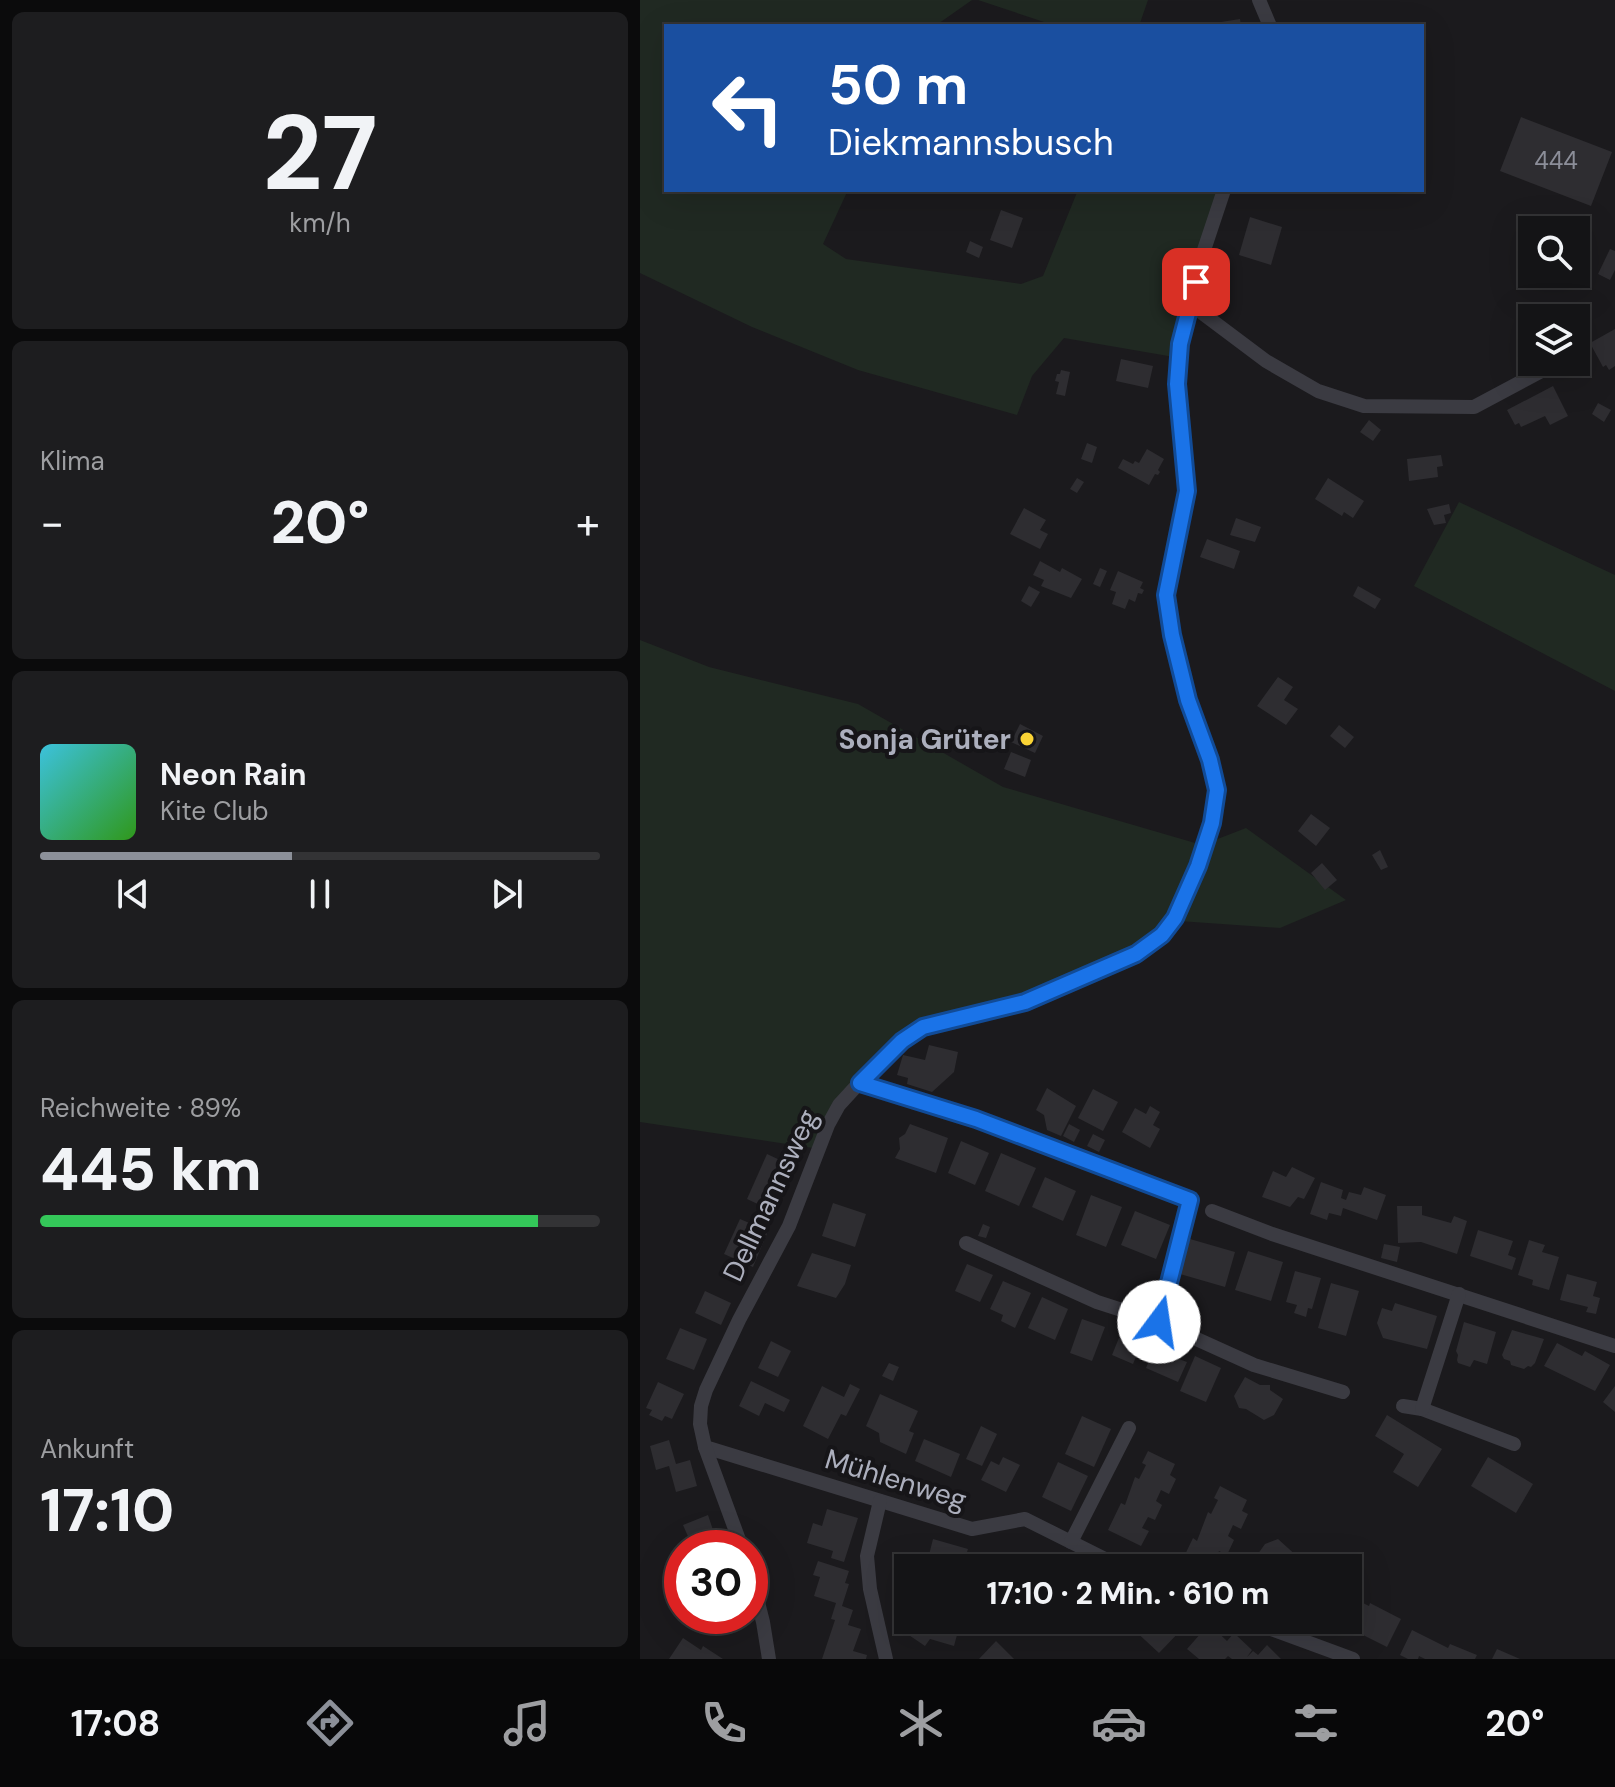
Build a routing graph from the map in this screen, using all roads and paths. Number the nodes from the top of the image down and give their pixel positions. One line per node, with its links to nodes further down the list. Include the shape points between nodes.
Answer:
1 (1259, 0): 2 (street)
2 (1269, 24)
3 (1223, 192): 4 (street, Dellmannsweg)
4 (1190, 304): 5 (street, via 1266,361 1318,391 1364,406 1474,407); 6 (street, Dellmannsweg, via 1177,384 1187,491 1166,595 1188,700 1217,790 1198,866 1175,918 1136,954 1034,999 923,1027)
5 (1532, 376)
6 (860, 1083): 10 (street, via 976,1119 1190,1200); 17 (street, Dellmannsweg, via 828,1125 789,1226 706,1390 700,1424)
7 (1212, 1211): 9 (street)
8 (966, 1243): 10 (street, via 1097,1302)
9 (1459, 1294): 11 (street); 14 (street)
10 (1159, 1322): 12 (street, via 1254,1365)
11 (1615, 1346)
12 (1343, 1392)
13 (1403, 1406): 14 (street)
14 (1422, 1409): 16 (street)
15 (1129, 1428): 20 (street)
16 (1514, 1444)
17 (705, 1447): 18 (street, Mühlenweg); 19 (street, Dellmannsweg)
18 (880, 1501): 20 (street, Mühlenweg, via 972,1529 1025,1519); 25 (street, via 867,1556)
19 (735, 1530)
20 (1071, 1542): 21 (street, Mühlenweg)
21 (1095, 1554)
22 (765, 1634): 24 (street)
23 (1285, 1634): 26 (street)
24 (769, 1659)
25 (886, 1659)
26 (1353, 1659)

